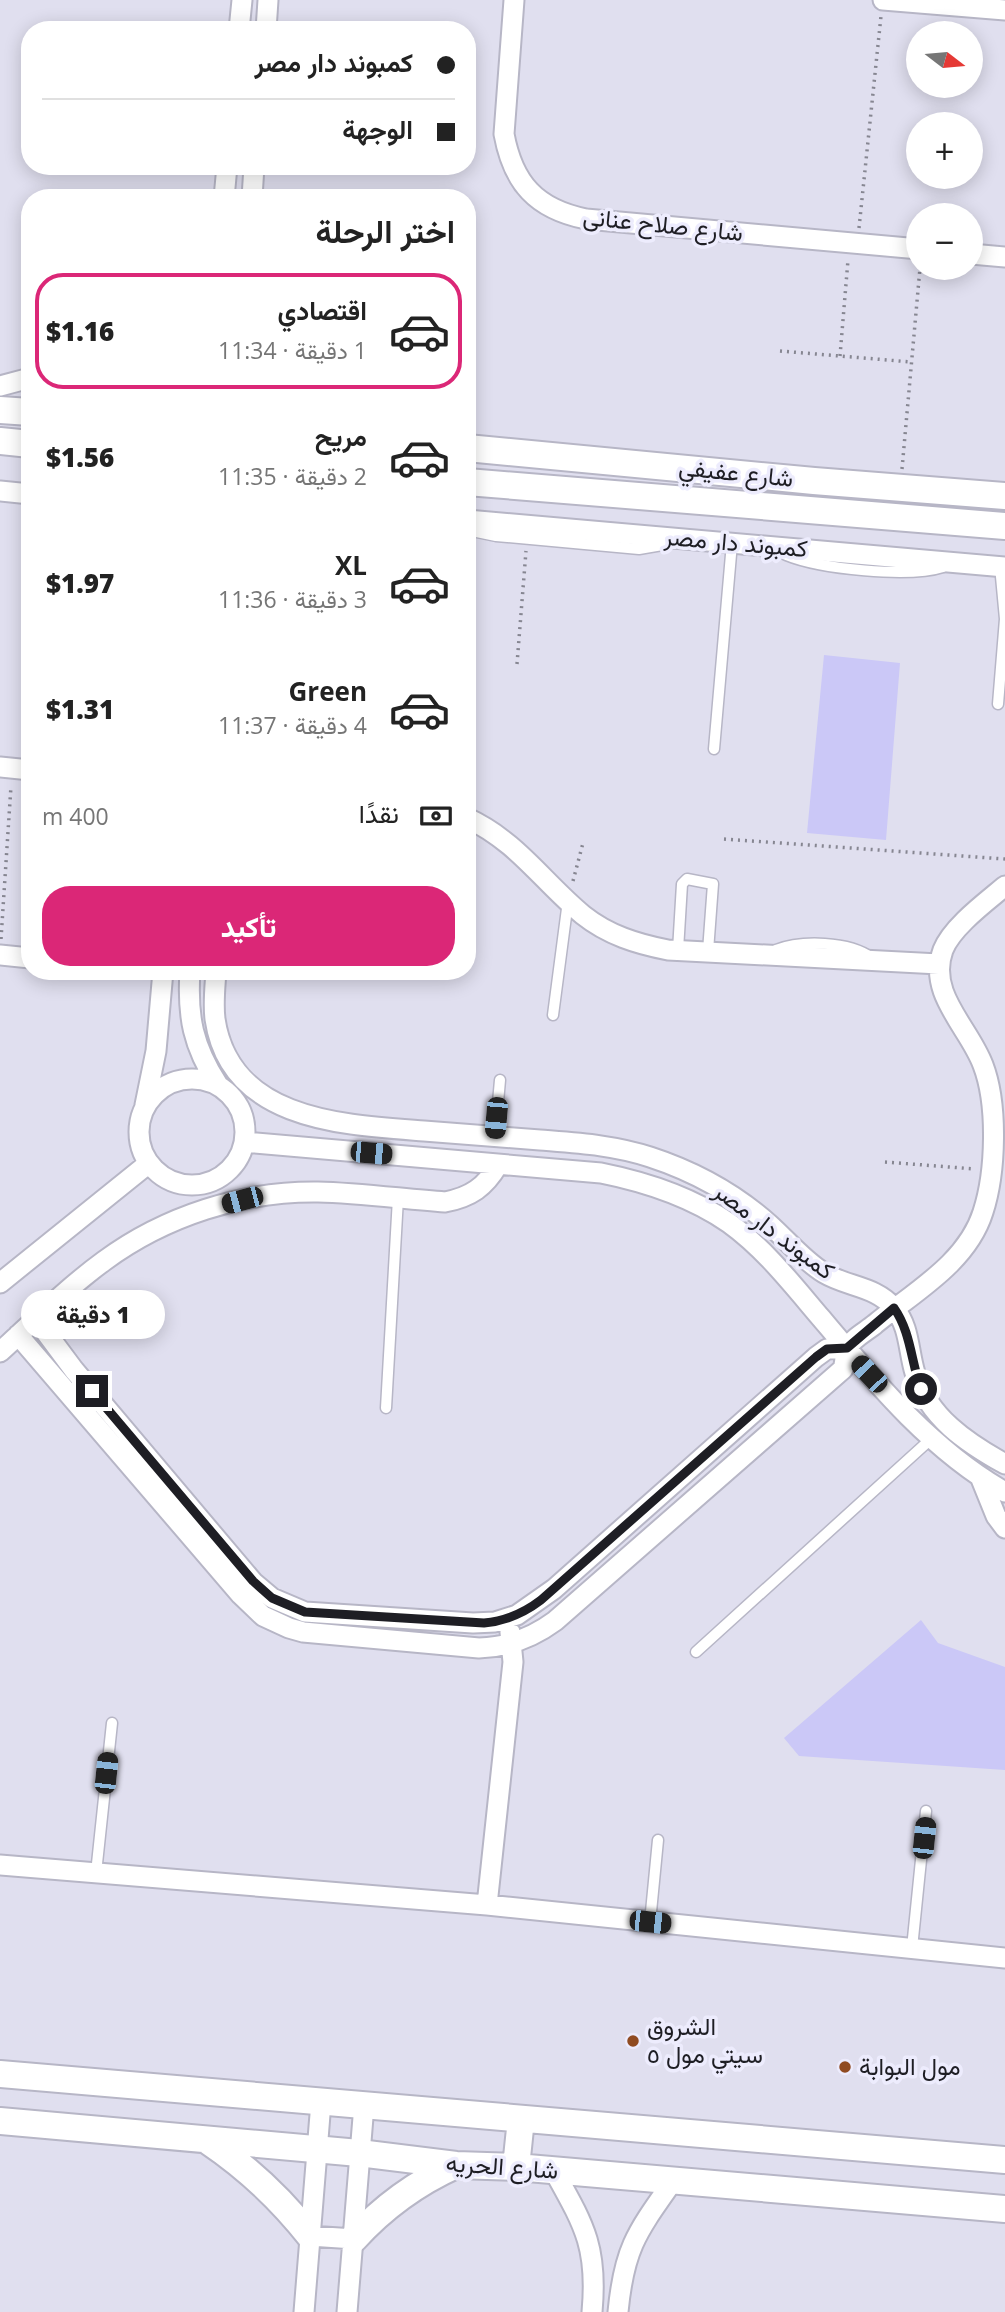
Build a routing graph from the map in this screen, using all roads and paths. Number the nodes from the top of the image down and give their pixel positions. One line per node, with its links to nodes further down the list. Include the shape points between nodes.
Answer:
1 (242, 0): 6 (street)
2 (268, 0): 7 (street)
3 (514, 0): 8 (street, شارع صلاح عنانى, via 504,134 516,175 546,205 586,219)
4 (882, 7): 5 (street); 8 (path)
5 (1005, 10)
6 (240, 21)
7 (267, 21)
8 (853, 244): 9 (street, شارع صلاح عنانى); 14 (path)
9 (906, 248)
10 (983, 255): 11 (street)
11 (1005, 257)
12 (919, 280): 15 (path)
13 (780, 351): 14 (path)
14 (840, 356): 15 (path)
15 (911, 362): 27 (path)
16 (21, 380): 17 (street)
17 (0, 386)
18 (0, 410): 19 (street)
19 (21, 411)
20 (476, 438): 24 (street)
21 (0, 441): 22 (street)
22 (21, 443)
23 (476, 449): 24 (street, شارع عفيفي)
24 (513, 452): 25 (street, شارع عفيفي)
25 (814, 481): 27 (street, شارع عفيفي); 31 (street)
26 (476, 483): 31 (street, شارع عفيفي)
27 (900, 488): 30 (street, شارع عفيفي)
28 (0, 491): 29 (street)
29 (21, 493)
30 (1005, 496)
31 (812, 510): 33 (street, شارع عفيفي)
32 (476, 521): 36 (street, كمبوند دار مصر)
33 (1005, 526)
34 (476, 531): 35 (lane)
35 (527, 538): 36 (lane, via 639,549); 39 (path)
36 (684, 539): 37 (street, كمبوند دار مصر)
37 (732, 543): 38 (street, كمبوند دار مصر); 41 (lane)
38 (1002, 567): 40 (lane, via 1004,619)
39 (517, 664)
40 (998, 704)
41 (714, 750)
42 (14, 768): 49 (path)
43 (476, 823): 48 (street, via 508,842)
44 (724, 839): 46 (path)
45 (583, 843): 48 (path)
46 (1005, 859)
47 (1005, 886): 54 (street, via 952,934)
48 (568, 900): 50 (street, via 624,938); 58 (lane)
49 (1, 939)
50 (678, 950): 51 (street); 51 (lane, via 682,884 687,879 713,884)
51 (708, 951): 54 (street)
52 (0, 955): 53 (street)
53 (21, 957)
54 (939, 964): 67 (street, via 946,1001 984,1067 992,1123)
55 (162, 980): 61 (street, via 156,1051)
56 (190, 980): 60 (street, via 194,1038)
57 (216, 980): 62 (street, كمبوند دار مصر, via 215,1017 227,1054 251,1084 283,1107 340,1124)
58 (553, 1015)
59 (500, 1080): 62 (lane)
60 (218, 1085): 61 (street, via 182,1079 151,1098); 63 (street, via 241,1109)
61 (142, 1114): 65 (street, via 140,1140)
62 (495, 1136): 70 (street, كمبوند دار مصر, via 599,1146 675,1166 745,1205 826,1274 878,1294)
63 (244, 1142): 65 (street, via 230,1169 204,1184 173,1182); 66 (street)
64 (886, 1162): 67 (path)
65 (149, 1163): 69 (street)
66 (498, 1165): 68 (street, via 489,1180 462,1199); 73 (street, via 601,1173 656,1187 698,1205 755,1244)
67 (991, 1171): 70 (street, via 984,1211 964,1248)
68 (398, 1198): 71 (street, via 280,1194 205,1209 158,1229 104,1261); 75 (lane)
69 (0, 1283)
70 (894, 1308): 73 (street); 77 (street, via 904,1324 914,1371 930,1405 958,1434)
71 (36, 1319): 72 (street); 81 (street, via 253,1581 272,1598 318,1614 473,1623)
72 (18, 1335): 74 (street); 82 (street, via 263,1616 317,1634 479,1648)
73 (847, 1348): 76 (street); 81 (street, via 827,1349 816,1357 554,1589); 82 (street, via 843,1369 555,1621)
74 (0, 1352)
75 (386, 1408)
76 (932, 1438): 78 (street); 83 (lane)
77 (1005, 1464)
78 (981, 1479): 79 (street); 80 (street)
79 (1005, 1492)
80 (1005, 1528)
81 (505, 1620): 82 (street)
82 (512, 1643): 89 (street)
83 (696, 1652)
84 (112, 1723): 88 (lane)
85 (926, 1811): 91 (lane)
86 (658, 1840): 90 (lane)
87 (0, 1865): 88 (street)
88 (96, 1873): 89 (street)
89 (486, 1905): 90 (street)
90 (650, 1922): 91 (street)
91 (912, 1948): 92 (street)
92 (1005, 1958)
93 (0, 2074): 94 (street, شارع الحريه)
94 (175, 2089): 95 (street, شارع الحريه); 99 (street)
95 (321, 2102): 96 (street, شارع الحريه); 101 (street)
96 (364, 2105): 97 (street, شارع الحريه); 102 (street)
97 (521, 2119): 103 (street, شارع الحريه); 105 (street)
98 (0, 2122): 99 (street, شارع الحريه)
99 (172, 2135): 100 (street, شارع الحريه)
100 (207, 2140): 101 (street, شارع الحريه); 109 (street, via 263,2183)
101 (317, 2149): 102 (street, شارع الحريه); 109 (street)
102 (359, 2153): 104 (street, شارع الحريه); 110 (street)
103 (1005, 2160)
104 (456, 2165): 105 (street, شارع الحريه); 110 (street, via 400,2195)
105 (516, 2167): 106 (street, شارع الحريه)
106 (554, 2171): 107 (street, شارع الحريه); 111 (street, via 589,2242)
107 (673, 2180): 108 (street, شارع الحريه); 112 (street, via 637,2233)
108 (1005, 2210)
109 (310, 2236): 110 (street); 113 (street)
110 (354, 2239): 114 (street)
111 (594, 2276): 112 (street, via 611,2270); 115 (street)
112 (622, 2279): 116 (street)
113 (304, 2312)
114 (347, 2312)
115 (592, 2312)
116 (618, 2312)

